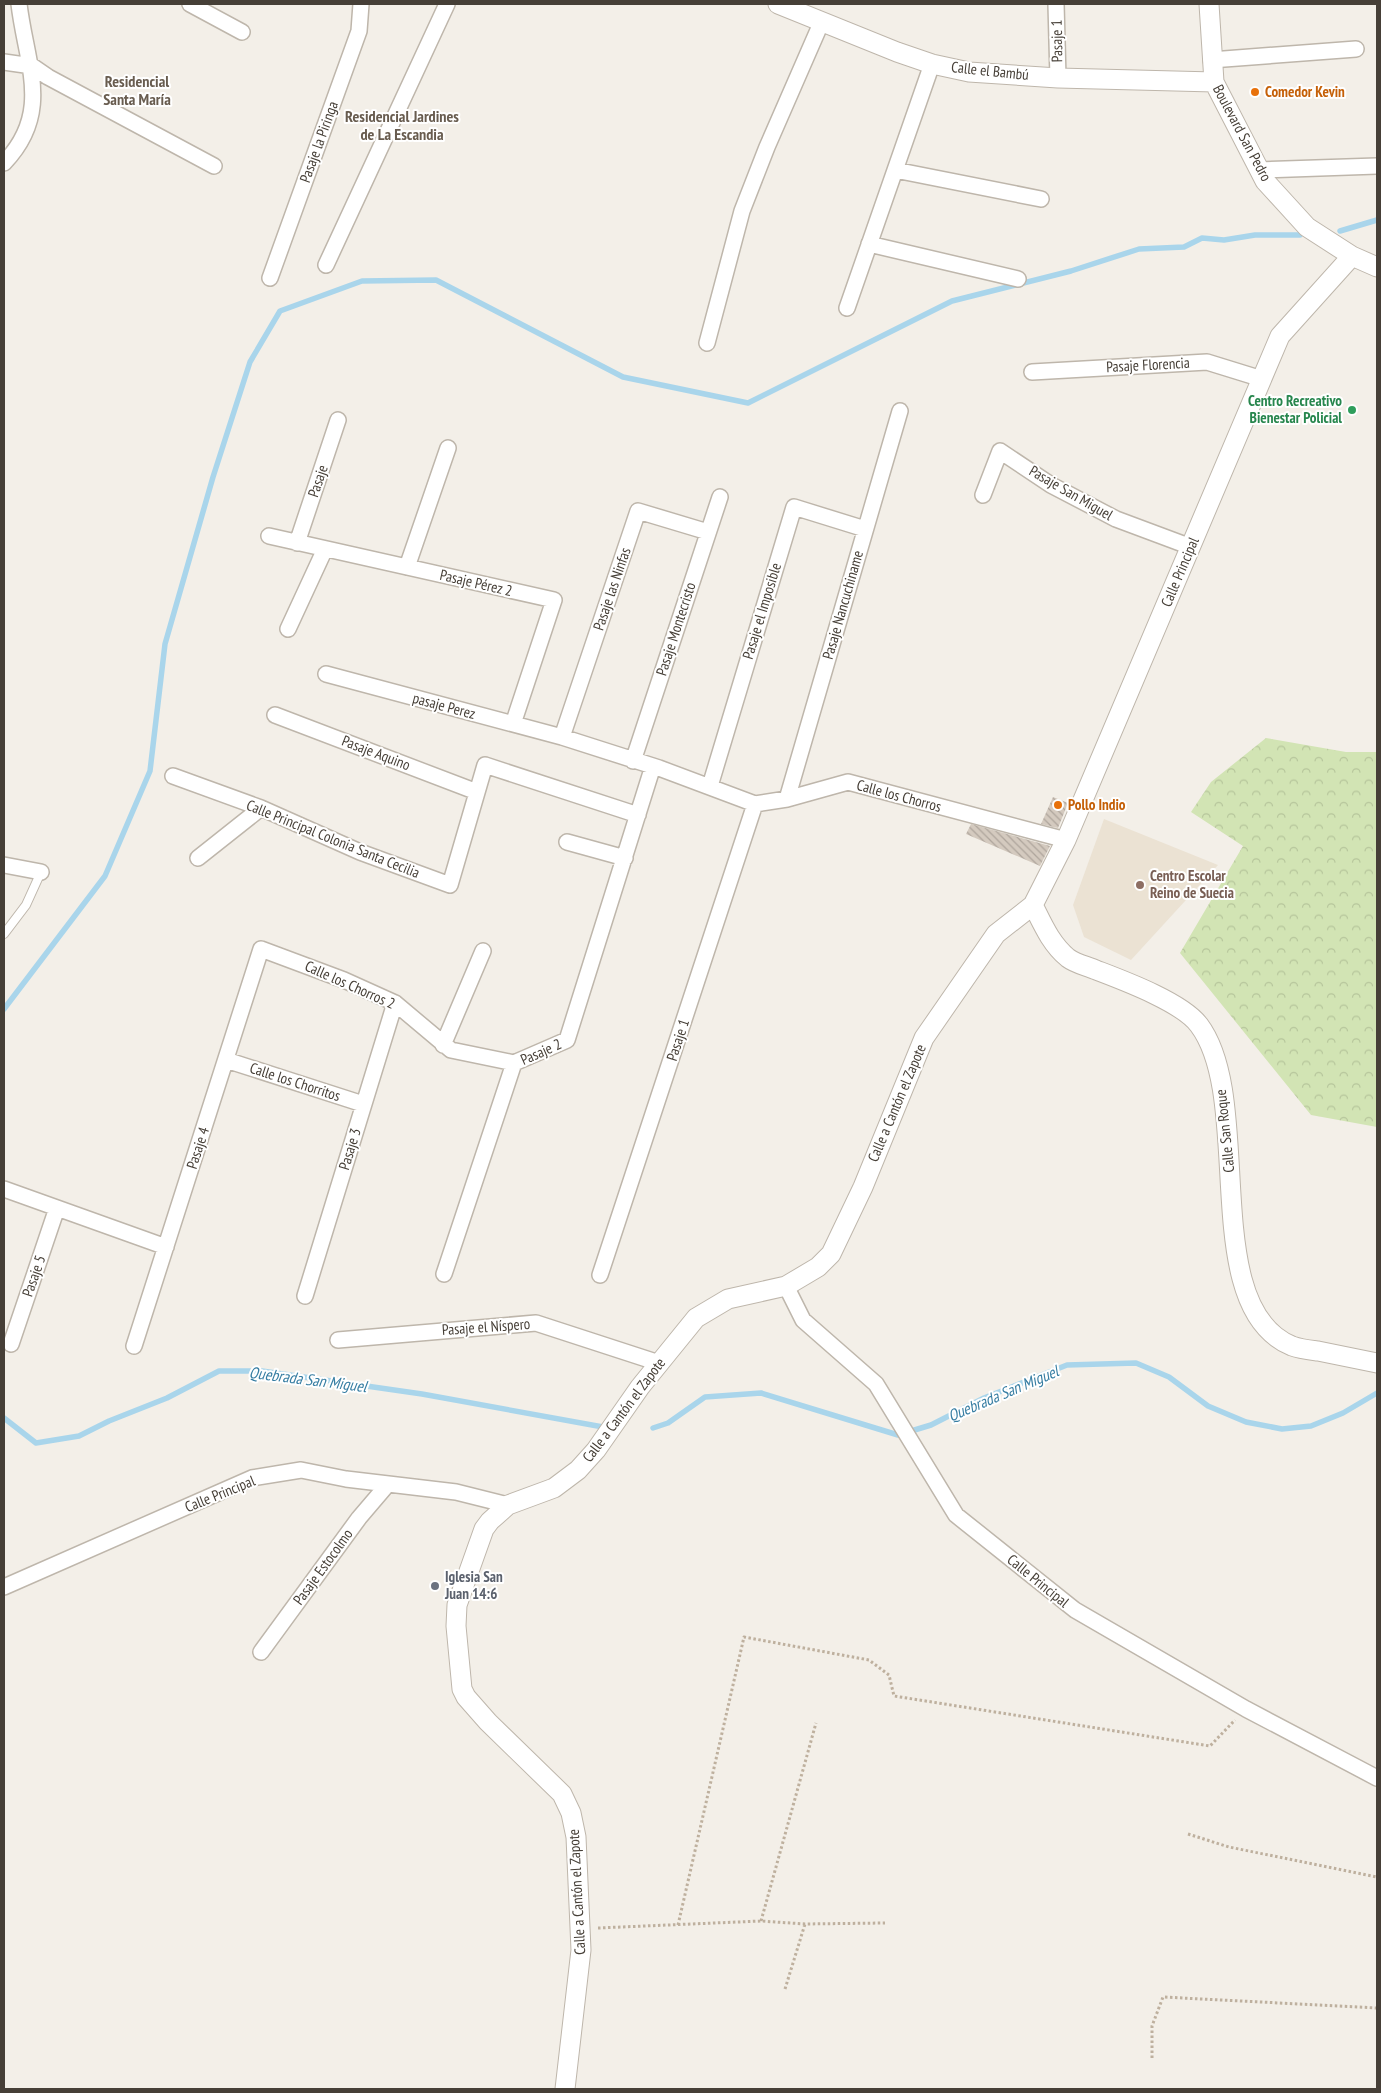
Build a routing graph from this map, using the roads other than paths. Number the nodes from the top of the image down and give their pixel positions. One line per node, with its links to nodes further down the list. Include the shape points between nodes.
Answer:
1 (20, 4): 14 (street)
2 (190, 4): 9 (street)
3 (361, 4): 27 (street, Pasaje la Piringa, via 359,31)
4 (447, 4): 25 (street)
5 (778, 4): 8 (street, Calle el Bambú)
6 (1056, 4): 15 (street, Pasaje 1)
7 (1209, 4): 11 (street, Boulevard San Pedro)
8 (822, 21): 13 (street, Calle el Bambú); 30 (street, via 742,211)
9 (242, 32)
10 (1356, 49): 11 (street)
11 (1211, 60): 16 (street, Boulevard San Pedro)
12 (4, 62): 14 (street)
13 (932, 64): 15 (street, Calle el Bambú, via 969,72); 20 (street)
14 (32, 66): 17 (street, via 32,114 19,145); 18 (street)
15 (1058, 78): 16 (street, Calle el Bambú)
16 (1214, 82): 21 (street, Boulevard San Pedro)
17 (4, 163)
18 (214, 166)
19 (1377, 166): 21 (street)
20 (895, 170): 22 (street); 23 (street)
21 (1259, 170): 24 (street, Boulevard San Pedro, via 1307,227)
22 (1041, 199)
23 (869, 244): 28 (street); 29 (street)
24 (1352, 256): 26 (street, Boulevard San Pedro); 32 (street, Calle Principal, via 1280,336)
25 (326, 265)
26 (1377, 267)
27 (270, 278)
28 (1018, 279)
29 (847, 308)
30 (707, 343)
31 (1032, 372): 32 (street, Pasaje Florencia, via 1207,362)
32 (1262, 379): 42 (street, Calle Principal)
33 (900, 411): 38 (street, Pasaje Nancuchiname)
34 (338, 420): 41 (street, Pasaje)
35 (448, 448): 44 (street)
36 (983, 495): 42 (street, Pasaje San Miguel, via 1000,450 1051,484 1116,519)
37 (720, 497): 39 (street, Pasaje Montecristo)
38 (865, 529): 53 (street, Pasaje el Imposible, via 794,507); 55 (street, Pasaje Nancuchiname)
39 (708, 532): 49 (street, Pasaje las Ninfas, via 638,511); 50 (street, Pasaje Montecristo)
40 (269, 536): 41 (street, Pasaje Pérez 2)
41 (297, 543): 43 (street, Pasaje Pérez 2)
42 (1191, 546): 59 (street, Calle Principal)
43 (325, 549): 44 (street, Pasaje Pérez 2); 45 (street)
44 (407, 567): 48 (street, Pasaje Pérez 2, via 554,600)
45 (288, 629)
46 (326, 674): 48 (street, pasaje Perez)
47 (275, 715): 54 (street, Pasaje Aquino)
48 (513, 724): 49 (street, pasaje Perez)
49 (562, 737): 50 (street)
50 (633, 761): 51 (street)
51 (653, 766): 53 (street); 58 (street, Pasaje 2)
52 (173, 776): 57 (street, Calle Principal Colonia Santa Cecilia)
53 (710, 786): 56 (street)
54 (477, 792): 57 (street, Calle Principal Colonia Santa Cecilia, via 450,885 360,852); 58 (street, Calle Principal Colonia Santa Cecilia, via 485,765)
55 (787, 799): 56 (street, Calle los Chorros); 59 (street, Calle los Chorros, via 848,782)
56 (755, 804): 78 (street, Pasaje 1)
57 (261, 808): 61 (street)
58 (638, 815): 62 (street, Pasaje 2)
59 (1066, 840): 65 (street, Calle Principal)
60 (567, 842): 62 (street)
61 (198, 858)
62 (625, 858): 72 (street, Pasaje 2, via 567,1040)
63 (4, 865): 64 (street)
64 (41, 872): 66 (lane, via 26,905)
65 (1033, 905): 79 (street, Calle a Cantón el Zapote, via 996,934 924,1038 832,1254 818,1267); 85 (street, Calle San Roque, via 1055,946 1070,960 1156,995 1198,1023 1211,1046 1225,1107 1240,1275 1254,1312 1263,1324 1292,1346)
66 (4, 934)
67 (261, 949): 69 (street, Calle los Chorros 2); 71 (street, Pasaje 4)
68 (483, 952): 70 (street)
69 (395, 1003): 70 (street, Calle los Chorros 2); 73 (street, Pasaje 3)
70 (443, 1045): 72 (street, Calle los Chorros 2, via 451,1050)
71 (226, 1060): 73 (street, Calle los Chorritos); 76 (street, Pasaje 4)
72 (514, 1063): 77 (street, Pasaje 2)
73 (363, 1104): 80 (street, Pasaje 3)
74 (4, 1189): 75 (street)
75 (57, 1208): 76 (street); 82 (street, Pasaje 5)
76 (166, 1247): 83 (street, Pasaje 4)
77 (444, 1274)
78 (600, 1275)
79 (786, 1286): 84 (street, Calle a Cantón el Zapote, via 728,1299 709,1309 683,1332); 90 (street, Calle Principal, via 803,1320 876,1384 956,1515 1075,1610 1246,1709)
80 (305, 1296)
81 (338, 1340): 84 (street, Pasaje el Níspero, via 536,1323)
82 (11, 1344)
83 (134, 1346)
84 (659, 1363): 87 (street, Calle a Cantón el Zapote, via 578,1470 554,1488)
85 (1377, 1363)
86 (388, 1484): 87 (street, Calle Principal, via 456,1492); 88 (street, Calle Principal, via 301,1470 252,1478); 89 (street, Pasaje Estocolmo, via 359,1518)
87 (508, 1505): 91 (street, Calle a Cantón el Zapote, via 484,1528 457,1604 460,1683 466,1697 488,1722 562,1794 576,1837 580,1961)
88 (4, 1587)
89 (262, 1652)
90 (1377, 1778)
91 (564, 2089)

